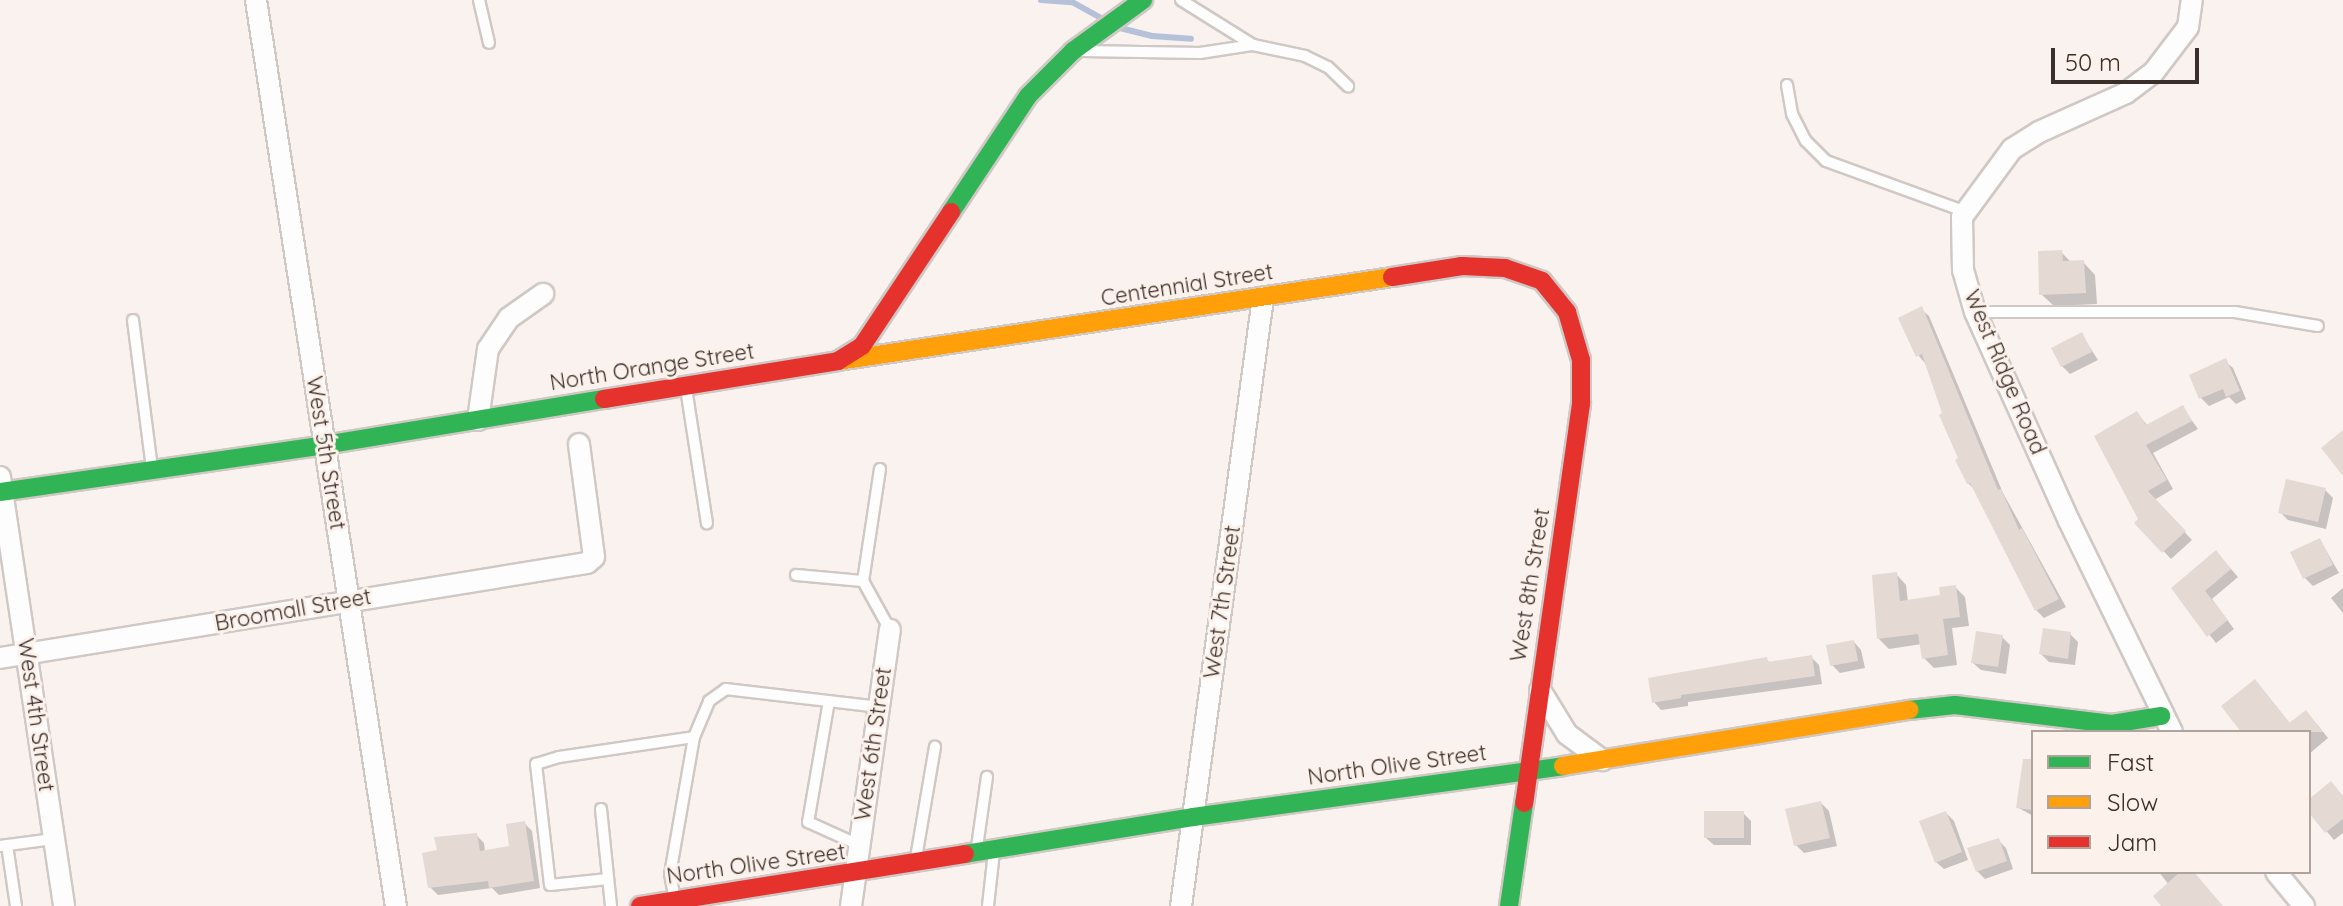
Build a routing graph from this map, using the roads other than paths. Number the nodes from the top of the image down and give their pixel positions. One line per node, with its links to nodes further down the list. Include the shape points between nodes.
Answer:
1 (256, 0): 22 (street, West 5th Street)
2 (479, 0): 6 (lane)
3 (1143, 0): 8 (street, North Orange Street)
4 (1181, 0): 7 (lane)
5 (2192, 0): 11 (street, via 2188,27 2153,73 2126,93 2012,149)
6 (489, 43)
7 (1253, 45): 8 (lane, via 1200,53); 10 (lane, via 1305,56 1328,67)
8 (1073, 51): 18 (street, North Orange Street, via 1028,96 862,346)
9 (1787, 85): 11 (lane, via 1792,114 1806,141 1826,161)
10 (1348, 86)
11 (1966, 212): 15 (street, West Ridge Road, via 1962,256)
12 (1542, 281): 14 (street, Centennial Street, via 1505,268 1462,266); 33 (street, West 8th Street, via 1567,312 1581,360 1581,404)
13 (543, 294): 20 (street, via 509,318 488,349)
14 (1263, 298): 18 (street, Centennial Street); 43 (street, West 7th Street)
15 (1975, 312): 17 (lane, via 2235,312); 36 (street, West Ridge Road)
16 (133, 320): 24 (lane)
17 (2318, 326)
18 (838, 361): 19 (street, North Orange Street)
19 (686, 386): 20 (street, North Orange Street); 26 (lane)
20 (478, 420): 22 (street, North Orange Street)
21 (579, 444): 29 (street, Broomall Street, via 594,557 587,563)
22 (325, 445): 24 (street, North Orange Street); 29 (street, West 5th Street)
23 (880, 469): 28 (lane)
24 (152, 470): 25 (street, North Orange Street)
25 (1, 487): 31 (street, West 4th Street)
26 (707, 523)
27 (796, 575): 28 (lane)
28 (863, 581): 30 (lane)
29 (349, 600): 31 (street, Broomall Street); 55 (street, West 5th Street)
30 (890, 630): 35 (street, West 6th Street)
31 (27, 654): 32 (street, Broomall Street); 44 (street, West 4th Street)
32 (0, 658)
33 (1538, 686): 39 (street, via 1567,734); 40 (street, West 8th Street)
34 (829, 701): 35 (lane); 37 (lane, via 726,689 709,701); 46 (lane, via 808,822)
35 (879, 707): 46 (street, West 6th Street)
36 (2166, 724): 39 (street, North Olive Street, via 2112,724 1955,705)
37 (694, 737): 51 (lane, via 536,764 550,885); 52 (lane, via 670,874)
38 (935, 747): 48 (lane)
39 (1602, 760): 40 (street, North Olive Street)
40 (1527, 772): 43 (street, North Olive Street); 61 (street, West 8th Street)
41 (987, 777): 47 (lane)
42 (601, 809): 51 (lane)
43 (1193, 817): 47 (street, North Olive Street); 60 (street, West 7th Street)
44 (54, 839): 45 (lane); 54 (street, West 4th Street)
45 (4, 845): 53 (lane)
46 (859, 845): 49 (street, West 6th Street)
47 (985, 852): 48 (street, North Olive Street); 59 (lane)
48 (915, 864): 49 (street, North Olive Street)
49 (855, 874): 52 (street, North Olive Street); 58 (street, West 6th Street)
50 (2278, 874): 62 (street)
51 (608, 879): 56 (lane)
52 (676, 901): 57 (street, North Olive Street)
53 (16, 906)
54 (64, 906)
55 (396, 906)
56 (611, 906)
57 (640, 906)
58 (851, 906)
59 (988, 906)
60 (1181, 906)
61 (1509, 906)
62 (2304, 906)

